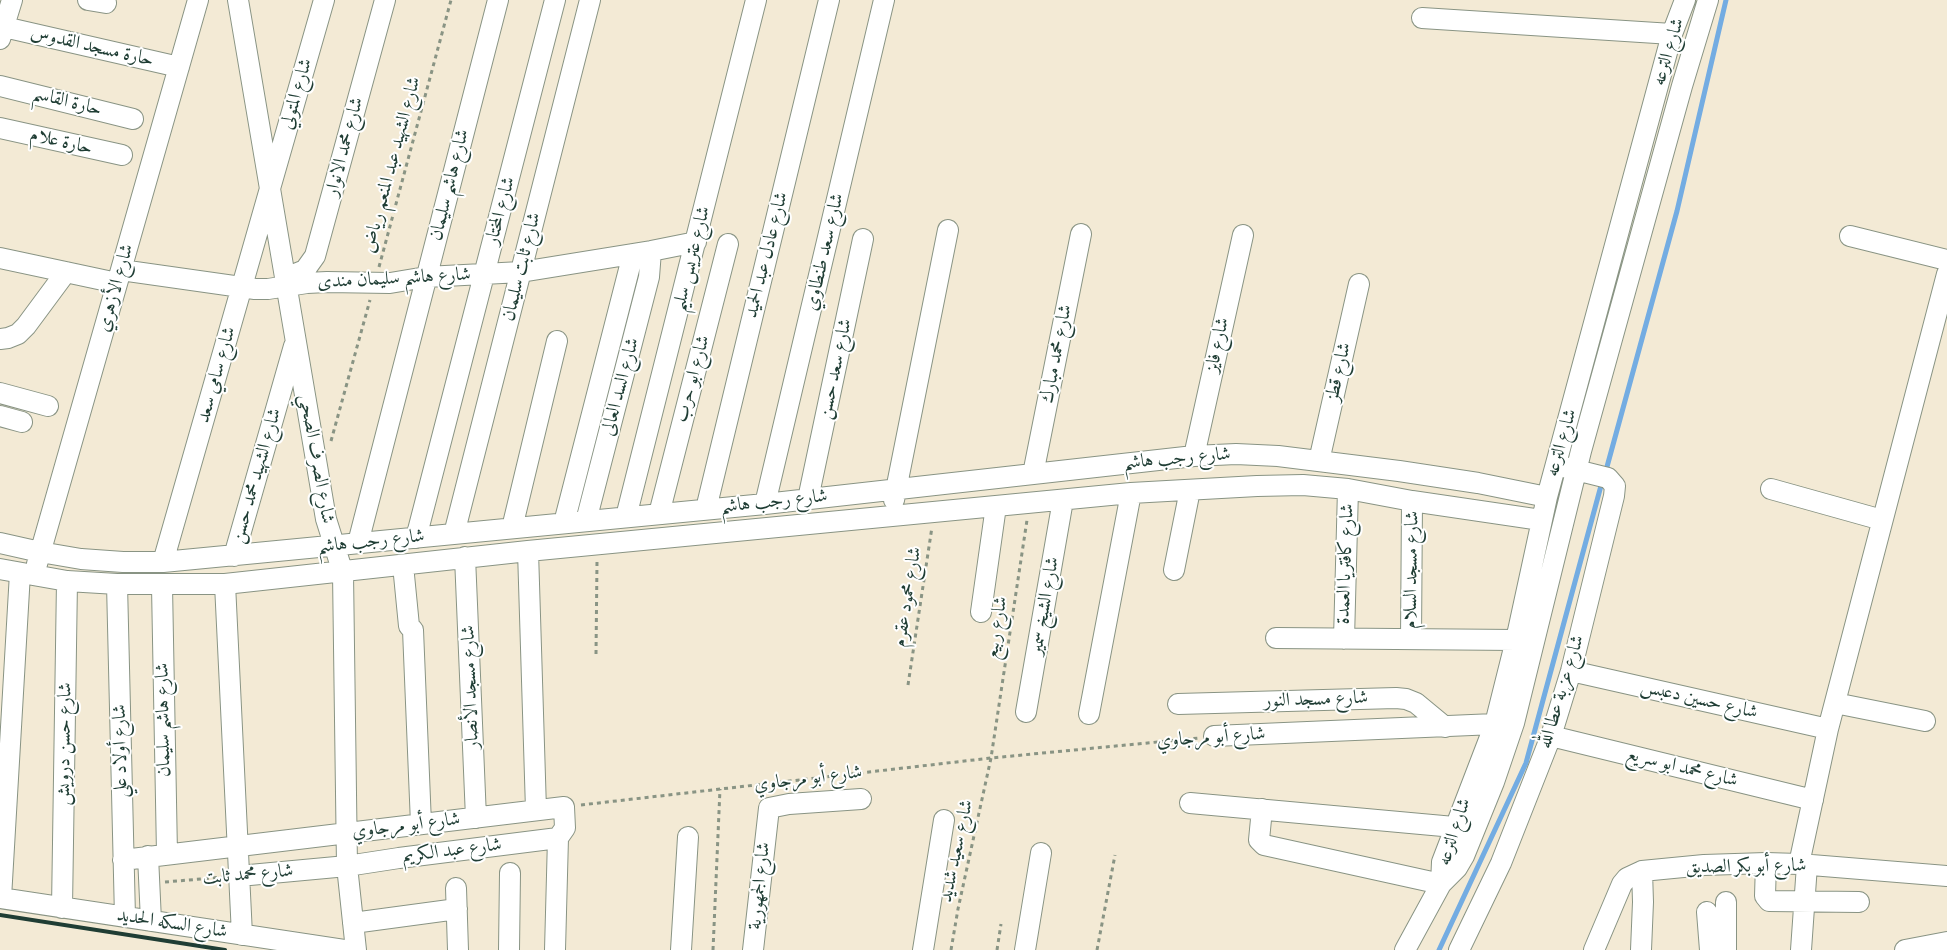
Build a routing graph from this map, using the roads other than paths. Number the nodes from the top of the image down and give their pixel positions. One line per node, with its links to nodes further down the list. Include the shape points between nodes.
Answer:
1 (12, 0): 17 (street)
2 (198, 0): 19 (street, شارع الأزهري)
3 (238, 0): 16 (street, شارع الصرف الصحي)
4 (250, 0): 16 (street)
5 (324, 0): 24 (street, شارع المتولي)
6 (385, 0): 41 (street, شارع محمد الانوار, via 315,256 305,270)
7 (498, 0): 40 (street, شارع هاشم سليمان)
8 (555, 0): 38 (street, شارع المختار)
9 (590, 0): 36 (street, شارع ثابت سليمان)
10 (756, 0): 30 (street, شارع عتريس سليم)
11 (829, 0): 68 (street, شارع عادل عبد الحميد)
12 (884, 0): 66 (street, شارع سعد طنطاوي)
13 (1685, 0): 18 (street, شارع الترعه)
14 (1708, 0): 54 (street, شارع الترعه, via 1582,451)
15 (1422, 18): 18 (street)
16 (242, 27): 24 (street, شارع الصرف الصحي)
17 (2, 33): 19 (street, حارة مسجد القدوس)
18 (1672, 34): 53 (street, شارع الترعه)
19 (179, 67): 39 (street, شارع الأزهري)
20 (0, 86): 21 (street, حارة القاسم)
21 (134, 119)
22 (0, 128): 23 (street, حارة علام)
23 (122, 156)
24 (270, 187): 41 (street, شارع الصرف الصحي); 43 (street, شارع سامي سعد)
25 (948, 230): 57 (street)
26 (1081, 234): 55 (street, شارع محمد مبارك)
27 (1243, 235): 51 (street, شارع فايز)
28 (1850, 236): 34 (street)
29 (863, 239): 63 (street, شارع سعد حسن)
30 (696, 242): 32 (street, شارع هاشم سليمان مندى); 71 (street, شارع عتريس سليم)
31 (728, 244): 69 (street, شارع ابو حرب)
32 (642, 252): 36 (street, شارع هاشم سليمان مندى); 74 (street, شارع السد العالى, via 649,278); 75 (street)
33 (0, 258): 35 (street, شارع هاشم سليمان مندى)
34 (1947, 260)
35 (66, 272): 39 (street, شارع هاشم سليمان مندى); 44 (street, via 26,326 18,334)
36 (521, 272): 38 (street, شارع هاشم سليمان مندى); 77 (street, شارع ثابت سليمان)
37 (1947, 274): 73 (street)
38 (484, 275): 40 (street, شارع هاشم سليمان مندى); 78 (street, شارع المختار)
39 (119, 276): 43 (street, شارع هاشم سليمان مندى); 83 (street, شارع الأزهري)
40 (426, 277): 41 (street, شارع هاشم سليمان مندى, via 374,284); 80 (street, شارع هاشم سليمان)
41 (286, 282): 43 (street, شارع هاشم سليمان مندى, via 268,289); 45 (street, شارع الصرف الصحي)
42 (1359, 284): 52 (street, شارع قطز)
43 (242, 287): 86 (street, شارع سامي سعد)
44 (0, 339)
45 (295, 339): 81 (street, شارع الصرف الصحي, via 326,519); 84 (street, شارع الشهيد محمد حسن)
46 (557, 341): 76 (street)
47 (0, 393): 48 (street)
48 (48, 406)
49 (0, 416): 50 (street)
50 (22, 422)
51 (1194, 456): 52 (street, شارع رجب هاشم, via 1236,454); 55 (street, شارع رجب هاشم)
52 (1326, 462): 56 (street, شارع قطز); 62 (street, شارع رجب هاشم, via 1478,483)
53 (1556, 466): 54 (street, شارع عزبة عطا الله); 62 (street, شارع الترعه)
54 (1582, 472): 102 (street, شارع عزبة عطا الله, via 1608,478 1615,491); 136 (street, شارع الترعه, via 1514,723 1494,782 1464,856)
55 (1033, 474): 57 (street, شارع رجب هاشم)
56 (1326, 487): 58 (street, شارع رجب هاشم); 60 (street, شارع رجب هاشم, via 1303,485)
57 (896, 489): 63 (street, شارع رجب هاشم); 70 (street)
58 (1348, 489): 65 (street, شارع رجب هاشم); 99 (street, شارع كافتريا العمدة)
59 (1771, 489): 73 (street)
60 (1190, 490): 61 (street, شارع رجب هاشم); 89 (street)
61 (1131, 493): 64 (street, شارع رجب هاشم); 106 (street)
62 (1546, 497): 72 (street, شارع الترعه)
63 (808, 499): 66 (street, شارع رجب هاشم)
64 (1063, 500): 67 (street, شارع رجب هاشم); 105 (street, شارع الشيخ سمير)
65 (1412, 501): 72 (street, شارع رجب هاشم); 100 (street, شارع مسجد السلام)
66 (765, 504): 68 (street, شارع رجب هاشم)
67 (996, 506): 70 (street, شارع رجب هاشم); 96 (street)
68 (706, 509): 69 (street, شارع رجب هاشم)
69 (658, 514): 71 (street, شارع رجب هاشم)
70 (890, 516): 82 (street, شارع رجب هاشم)
71 (626, 517): 74 (street, شارع رجب هاشم)
72 (1541, 520): 101 (street, شارع الترعه)
73 (1882, 520): 103 (street)
74 (586, 522): 75 (street, شارع رجب هاشم)
75 (564, 523): 76 (street, شارع رجب هاشم)
76 (512, 528): 77 (street, شارع رجب هاشم)
77 (454, 534): 78 (street, شارع رجب هاشم)
78 (416, 538): 80 (street, شارع رجب هاشم)
79 (0, 543): 83 (street, شارع رجب هاشم)
80 (358, 544): 81 (street, شارع رجب هاشم)
81 (334, 546): 84 (street, شارع رجب هاشم); 90 (street, شارع الصرف الصحي)
82 (528, 551): 85 (street, شارع رجب هاشم); 117 (street)
83 (40, 552): 86 (street, شارع رجب هاشم, via 82,559); 91 (street, شارع الأزهري)
84 (234, 556): 86 (street, شارع رجب هاشم)
85 (465, 557): 87 (street, شارع رجب هاشم); 118 (street, شارع مسجد الأنصار)
86 (163, 562)
87 (403, 565): 90 (street, شارع رجب هاشم); 120 (street, via 409,626 414,630)
88 (0, 569): 91 (street, شارع رجب هاشم)
89 (1174, 570)
90 (343, 573): 94 (street, شارع رجب هاشم); 122 (street, شارع الصرف الصحي)
91 (27, 574): 92 (street, شارع رجب هاشم); 97 (street)
92 (67, 581): 93 (street, شارع رجب هاشم); 142 (street, شارع حسن درويش)
93 (117, 584): 95 (street, شارع رجب هاشم); 128 (street, شارع أولاد علي)
94 (225, 584): 95 (street, شارع رجب هاشم); 125 (street)
95 (162, 586): 127 (street, شارع هاشم سليمان)
96 (981, 612)
97 (8, 632): 138 (street)
98 (1276, 638): 99 (street)
99 (1344, 639): 100 (street)
100 (1411, 639): 101 (street)
101 (1516, 640): 108 (street, شارع الترعه)
102 (1571, 671): 110 (street, شارع حسين دعبس); 112 (street, شارع عزبة عطا الله)
103 (1835, 703): 107 (street); 110 (street)
104 (1178, 704): 109 (street, شارع مسجد النور, via 1396,698 1416,703)
105 (1026, 712)
106 (1089, 714)
107 (1925, 721)
108 (1495, 724): 109 (street, شارع أبو مرجاوي); 121 (street, شارع الترعه)
109 (1445, 726): 111 (street, شارع أبو مرجاوي)
110 (1828, 729): 114 (street)
111 (1214, 736)
112 (1551, 736): 114 (street, شارع محمد ابو سريع); 160 (street, شارع عزبة عطا الله, via 1501,863)
113 (861, 799): 156 (street, شارع الجمهورية, via 770,808)
114 (1813, 800): 130 (street)
115 (1190, 803): 116 (street)
116 (1262, 809): 121 (street); 136 (street, via 1259,840 1264,845)
117 (536, 810): 118 (street, شارع أبو مرجاوي); 124 (street, شارع أبو مرجاوي, via 564,807 564,828)
118 (476, 818): 120 (street, شارع أبو مرجاوي)
119 (944, 820): 157 (street)
120 (421, 824): 122 (street, شارع أبو مرجاوي)
121 (1454, 827): 136 (street, شارع الترعه, via 1442,862)
122 (347, 833): 125 (street, شارع أبو مرجاوي); 131 (street, شارع الصرف الصحي)
123 (688, 837): 155 (street)
124 (558, 838): 131 (street, شارع عبد الكريم); 154 (street)
125 (238, 846): 127 (street, شارع أبو مرجاوي); 134 (street)
126 (1041, 853): 158 (street)
127 (158, 855): 128 (street, شارع أبو مرجاوي); 146 (street, شارع هاشم سليمان, via 149,883)
128 (123, 860): 145 (street, شارع أولاد علي)
129 (1766, 863): 130 (street, شارع أبو بكر الصديق); 132 (street, شارع أبو بكر الصديق); 140 (street, via 1767,900)
130 (1803, 864): 135 (street, شارع أبو بكر الصديق); 140 (street)
131 (347, 866): 134 (street, شارع محمد ثابت); 147 (street, شارع الصرف الصحي)
132 (1642, 871): 161 (street, شارع أبو بكر الصديق, via 1622,884); 162 (street)
133 (510, 873): 153 (street)
134 (239, 876): 148 (street)
135 (1947, 876)
136 (1441, 884): 159 (street, شارع الترعه)
137 (456, 888): 143 (street)
138 (0, 898): 142 (street, شارع السكه الحديد)
139 (1726, 902): 164 (street)
140 (1805, 902): 141 (street); 165 (street)
141 (1859, 902)
142 (62, 908): 145 (street, شارع السكه الحديد)
143 (457, 909): 147 (street); 152 (street)
144 (1707, 912): 163 (street)
145 (124, 917): 146 (street, شارع السكه الحديد)
146 (151, 921): 148 (street, شارع السكه الحديد)
147 (353, 923): 151 (street, شارع الصرف الصحي)
148 (242, 935): 150 (street, شارع السكه الحديد)
149 (1947, 942): 166 (street)
150 (344, 950)
151 (356, 950)
152 (458, 950)
153 (509, 950)
154 (555, 950)
155 (681, 950)
156 (753, 950)
157 (923, 950)
158 (1025, 950)
159 (1405, 950)
160 (1459, 950)
161 (1594, 950)
162 (1641, 950)
163 (1710, 950)
164 (1726, 950)
165 (1801, 950)
166 (1905, 950)

